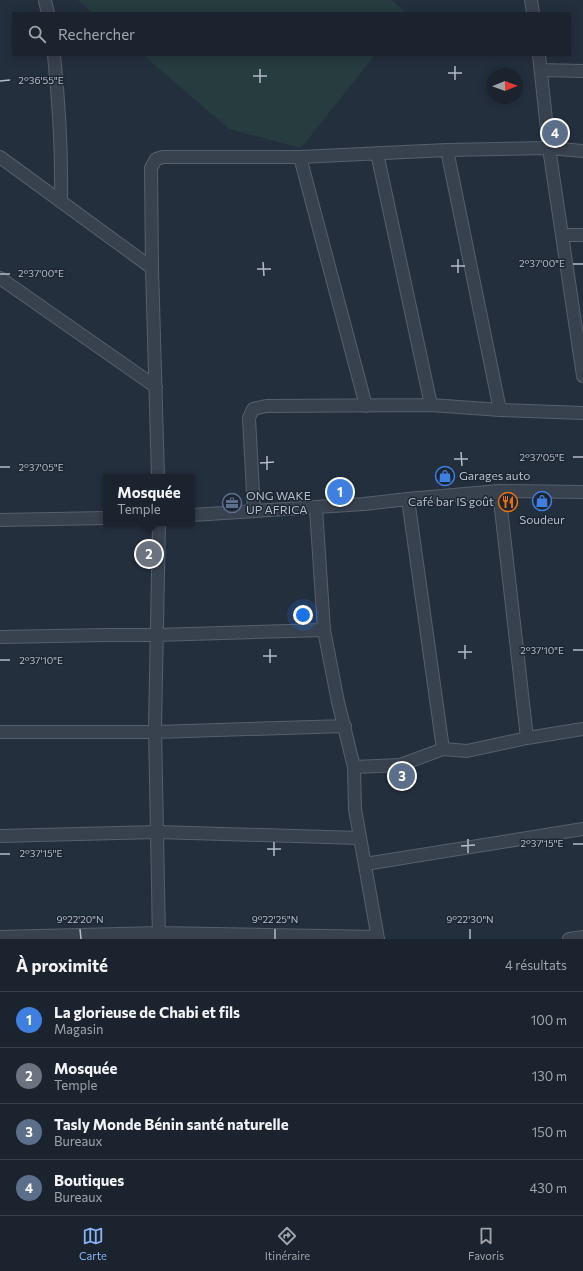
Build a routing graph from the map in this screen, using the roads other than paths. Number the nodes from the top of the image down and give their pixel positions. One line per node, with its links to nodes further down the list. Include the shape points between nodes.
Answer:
1 (531, 0): 2 (street)
2 (533, 12)
3 (54, 56): 13 (street, via 62,161)
4 (538, 56): 5 (street)
5 (540, 70): 6 (street); 7 (street)
6 (583, 71)
7 (550, 148): 8 (street); 9 (street); 14 (street)
8 (447, 150): 10 (street); 22 (street)
9 (583, 151)
10 (377, 153): 12 (street); 20 (street)
11 (0, 157): 13 (street)
12 (300, 157): 16 (street, via 156,159 151,168); 21 (street)
13 (61, 202): 16 (street)
14 (562, 235): 15 (street); 18 (street)
15 (583, 235)
16 (152, 268): 19 (street)
17 (0, 278): 19 (street)
18 (583, 376)
19 (156, 387): 24 (street)
20 (431, 405): 21 (street); 22 (street)
21 (366, 406): 29 (street, via 266,406 253,409 249,418)
22 (500, 410): 23 (street)
23 (583, 413)
24 (158, 474)
25 (499, 491): 26 (street); 27 (street); 41 (street)
26 (583, 492)
27 (408, 499): 28 (street); 42 (street)
28 (316, 508): 29 (street); 34 (street)
29 (254, 511): 30 (street)
30 (195, 515)
31 (103, 518): 32 (street)
32 (0, 520)
33 (159, 526): 35 (street)
34 (324, 630): 35 (street); 37 (street)
35 (156, 635): 36 (street); 40 (street)
36 (0, 637)
37 (345, 726): 40 (street); 43 (street)
38 (583, 729): 41 (street)
39 (0, 732): 40 (street)
40 (155, 732): 45 (street)
41 (527, 738): 42 (street, via 467,751)
42 (443, 749): 43 (street, via 400,765)
43 (354, 767): 47 (street)
44 (583, 829): 48 (street)
45 (157, 832): 46 (street); 47 (street); 49 (street)
46 (0, 836)
47 (360, 838): 48 (street)
48 (365, 864): 52 (street)
49 (159, 936): 50 (street); 52 (street)
50 (0, 937)
51 (583, 937): 53 (street)
52 (378, 938)
53 (569, 939)

